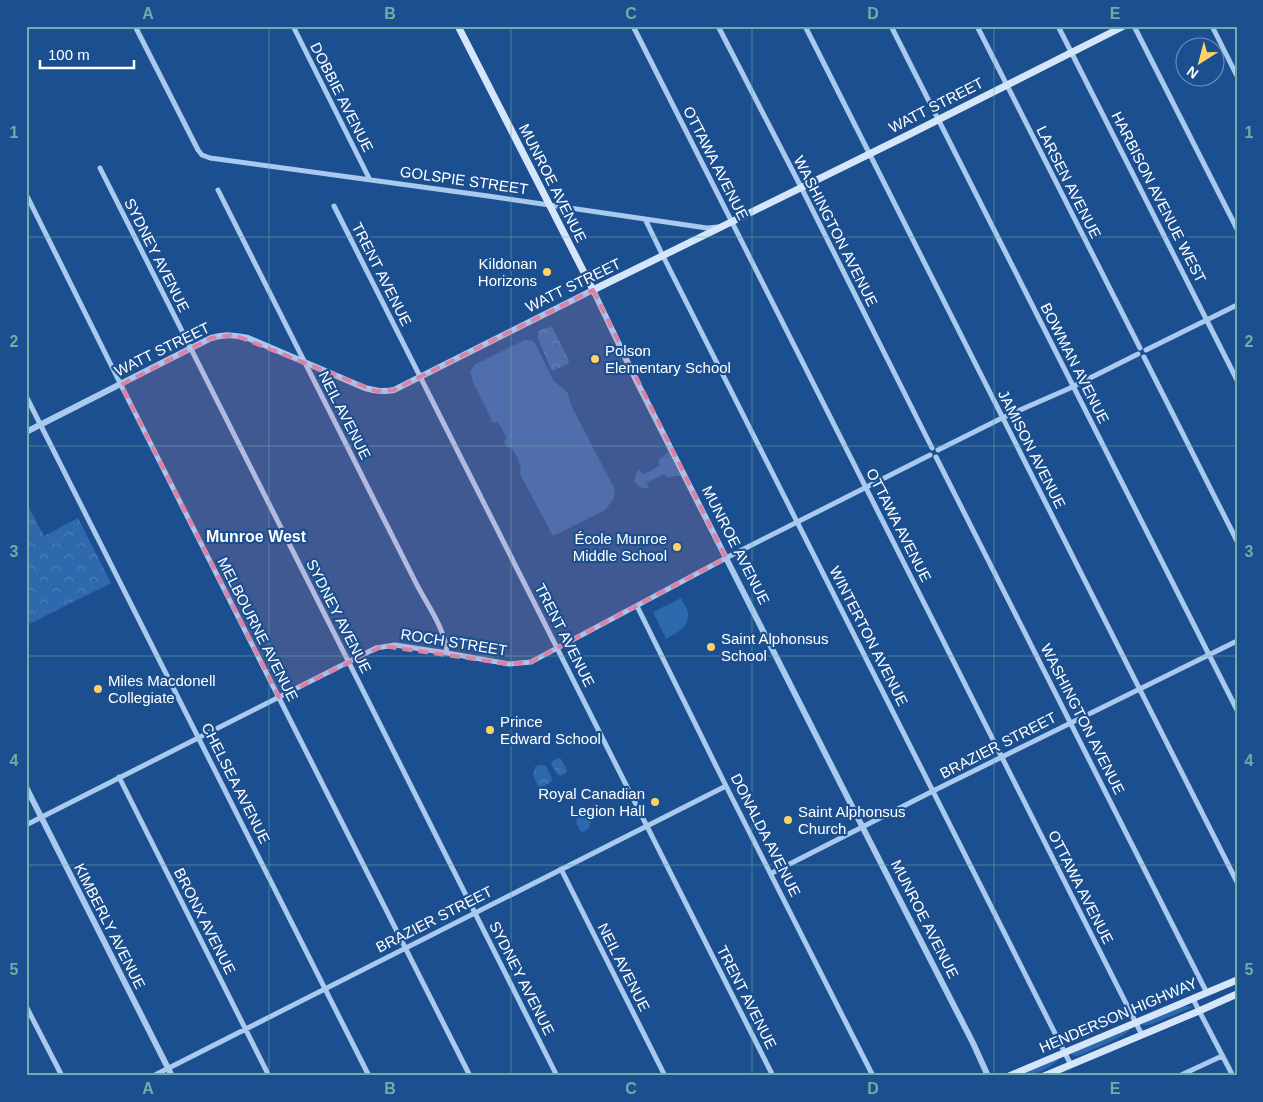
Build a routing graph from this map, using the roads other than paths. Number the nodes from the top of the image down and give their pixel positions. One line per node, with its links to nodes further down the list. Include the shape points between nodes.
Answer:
1 (135, 26): 19 (street, GOLSPIE STREET, via 202,155)
2 (292, 26): 19 (street, DOBBIE AVENUE)
3 (458, 26): 23 (main road, MUNROE AVENUE)
4 (633, 26): 26 (street, OTTAWA AVENUE)
5 (718, 26): 20 (street, WASHINGTON AVENUE)
6 (804, 26): 17 (street, JAMISON AVENUE)
7 (891, 26): 16 (street, BOWMAN AVENUE)
8 (977, 26): 15 (street, LARSEN AVENUE)
9 (1058, 26): 13 (street, HARBISON AVENUE WEST)
10 (1124, 26): 13 (main road, WATT STREET)
11 (1134, 26): 28 (street)
12 (1212, 26): 14 (street)
13 (1072, 53): 15 (main road, WATT STREET); 32 (street, HARBISON AVENUE WEST)
14 (1237, 76)
15 (1007, 85): 16 (main road, WATT STREET); 33 (street, LARSEN AVENUE)
16 (938, 120): 17 (main road, WATT STREET); 42 (street, BOWMAN AVENUE)
17 (869, 154): 20 (main road, WATT STREET); 44 (street, JAMISON AVENUE)
18 (100, 168): 34 (street, SYDNEY AVENUE)
19 (370, 180): 23 (street, GOLSPIE STREET)
20 (801, 188): 26 (main road, WATT STREET); 47 (street, WASHINGTON AVENUE)
21 (218, 190): 38 (street, NEIL AVENUE)
22 (26, 194): 41 (street, MELBOURNE AVENUE)
23 (548, 205): 25 (street, GOLSPIE STREET); 30 (main road, MUNROE AVENUE)
24 (334, 206): 39 (street, TRENT AVENUE)
25 (645, 219): 27 (street, GOLSPIE STREET, via 707,228); 29 (street, WINTERTON AVENUE)
26 (732, 222): 27 (main road, WATT STREET); 51 (street, OTTAWA AVENUE)
27 (723, 226): 29 (main road, WATT STREET)
28 (1237, 229)
29 (662, 256): 30 (main road, WATT STREET); 52 (street, WINTERTON AVENUE)
30 (593, 290): 39 (street, WATT STREET); 54 (street, MUNROE AVENUE)
31 (1237, 305): 32 (street)
32 (1206, 320): 35 (street); 40 (street, HARBISON AVENUE WEST)
33 (1140, 348): 35 (street); 36 (street)
34 (191, 349): 38 (street, WATT STREET, via 211,338 234,334); 41 (street, WATT STREET); 60 (street, SYDNEY AVENUE)
35 (1146, 350): 37 (street)
36 (1138, 354): 37 (street); 42 (street)
37 (1144, 357): 53 (street)
38 (306, 363): 39 (street, WATT STREET, via 352,383 384,392); 58 (street, NEIL AVENUE, via 439,626)
39 (420, 377): 57 (street, TRENT AVENUE)
40 (1237, 380)
41 (121, 384): 45 (street, WATT STREET); 62 (street, MELBOURNE AVENUE)
42 (1073, 386): 44 (street); 59 (street, BOWMAN AVENUE)
43 (26, 396): 45 (street, CHELSEA AVENUE)
44 (1002, 418): 48 (street); 61 (street, JAMISON AVENUE)
45 (41, 425): 46 (street, WATT STREET); 65 (street, CHELSEA AVENUE)
46 (26, 432)
47 (932, 448): 48 (street); 49 (street)
48 (938, 450): 50 (street)
49 (930, 455): 50 (street); 51 (street, ROCH STREET)
50 (936, 457): 64 (street, WASHINGTON AVENUE)
51 (866, 487): 52 (street, ROCH STREET); 66 (street, OTTAWA AVENUE)
52 (798, 522): 54 (street, ROCH STREET); 70 (street, WINTERTON AVENUE)
53 (1237, 541)
54 (726, 558): 55 (street, ROCH STREET); 74 (street, MUNROE AVENUE)
55 (637, 606): 57 (street, ROCH STREET); 68 (street, DONALDA AVENUE)
56 (1237, 641): 59 (street, BRAZIER STREET)
57 (557, 648): 58 (street, ROCH STREET, via 531,662 515,664); 73 (street, TRENT AVENUE)
58 (446, 653): 60 (street, ROCH STREET, via 383,646)
59 (1209, 654): 61 (street, BRAZIER STREET); 63 (street, BOWMAN AVENUE)
60 (348, 662): 62 (street, ROCH STREET); 78 (street, SYDNEY AVENUE)
61 (1139, 689): 64 (street, BRAZIER STREET); 77 (street, JAMISON AVENUE)
62 (279, 697): 65 (street, ROCH STREET); 79 (street, MELBOURNE AVENUE)
63 (1237, 710)
64 (1070, 722): 66 (street, BRAZIER STREET); 82 (street, WASHINGTON AVENUE)
65 (199, 738): 67 (street, ROCH STREET); 81 (street, CHELSEA AVENUE)
66 (1002, 757): 70 (street, BRAZIER STREET); 87 (street, OTTAWA AVENUE)
67 (119, 777): 71 (street, ROCH STREET); 88 (street, BRONX AVENUE)
68 (726, 786): 73 (street, BRAZIER STREET); 76 (street, DONALDA AVENUE)
69 (26, 787): 71 (street, KIMBERLY AVENUE)
70 (933, 791): 74 (street, BRAZIER STREET); 90 (street, WINTERTON AVENUE)
71 (41, 817): 72 (street, ROCH STREET); 93 (street, KIMBERLY AVENUE)
72 (26, 825)
73 (647, 826): 75 (street, BRAZIER STREET); 102 (street, TRENT AVENUE)
74 (863, 828): 76 (street, BRAZIER STREET); 104 (street, MUNROE AVENUE)
75 (560, 869): 78 (street, BRAZIER STREET); 101 (street, NEIL AVENUE)
76 (772, 874): 103 (street, DONALDA AVENUE)
77 (1237, 882)
78 (475, 912): 79 (street, BRAZIER STREET); 100 (street, SYDNEY AVENUE)
79 (405, 948): 81 (street, BRAZIER STREET); 99 (street, MELBOURNE AVENUE)
80 (1237, 980): 82 (main road, HENDERSON HIGHWAY)
81 (325, 989): 88 (street, BRAZIER STREET); 98 (street, CHELSEA AVENUE)
82 (1207, 993): 84 (main road, HENDERSON HIGHWAY)
83 (1237, 994): 86 (main road, HENDERSON HIGHWAY)
84 (1193, 999): 86 (street); 87 (main road, HENDERSON HIGHWAY)
85 (26, 1006): 94 (street)
86 (1200, 1011): 89 (main road, HENDERSON HIGHWAY); 91 (street)
87 (1136, 1023): 89 (street, OTTAWA AVENUE); 90 (main road, HENDERSON HIGHWAY)
88 (245, 1028): 93 (street, BRAZIER STREET); 97 (street, BRONX AVENUE)
89 (1142, 1035): 92 (main road, HENDERSON HIGHWAY)
90 (1064, 1053): 92 (street, WINTERTON AVENUE); 105 (main road, HENDERSON HIGHWAY)
91 (1222, 1056): 107 (street); 108 (street)
92 (1071, 1065): 106 (main road, HENDERSON HIGHWAY)
93 (168, 1068): 95 (street, BRAZIER STREET); 96 (street, KIMBERLY AVENUE)
94 (62, 1076)
95 (153, 1076)
96 (172, 1076)
97 (269, 1076)
98 (369, 1076)
99 (470, 1076)
100 (556, 1076)
101 (665, 1076)
102 (773, 1076)
103 (873, 1076)
104 (988, 1076)
105 (1010, 1076)
106 (1044, 1076)
107 (1179, 1076)
108 (1233, 1076)

